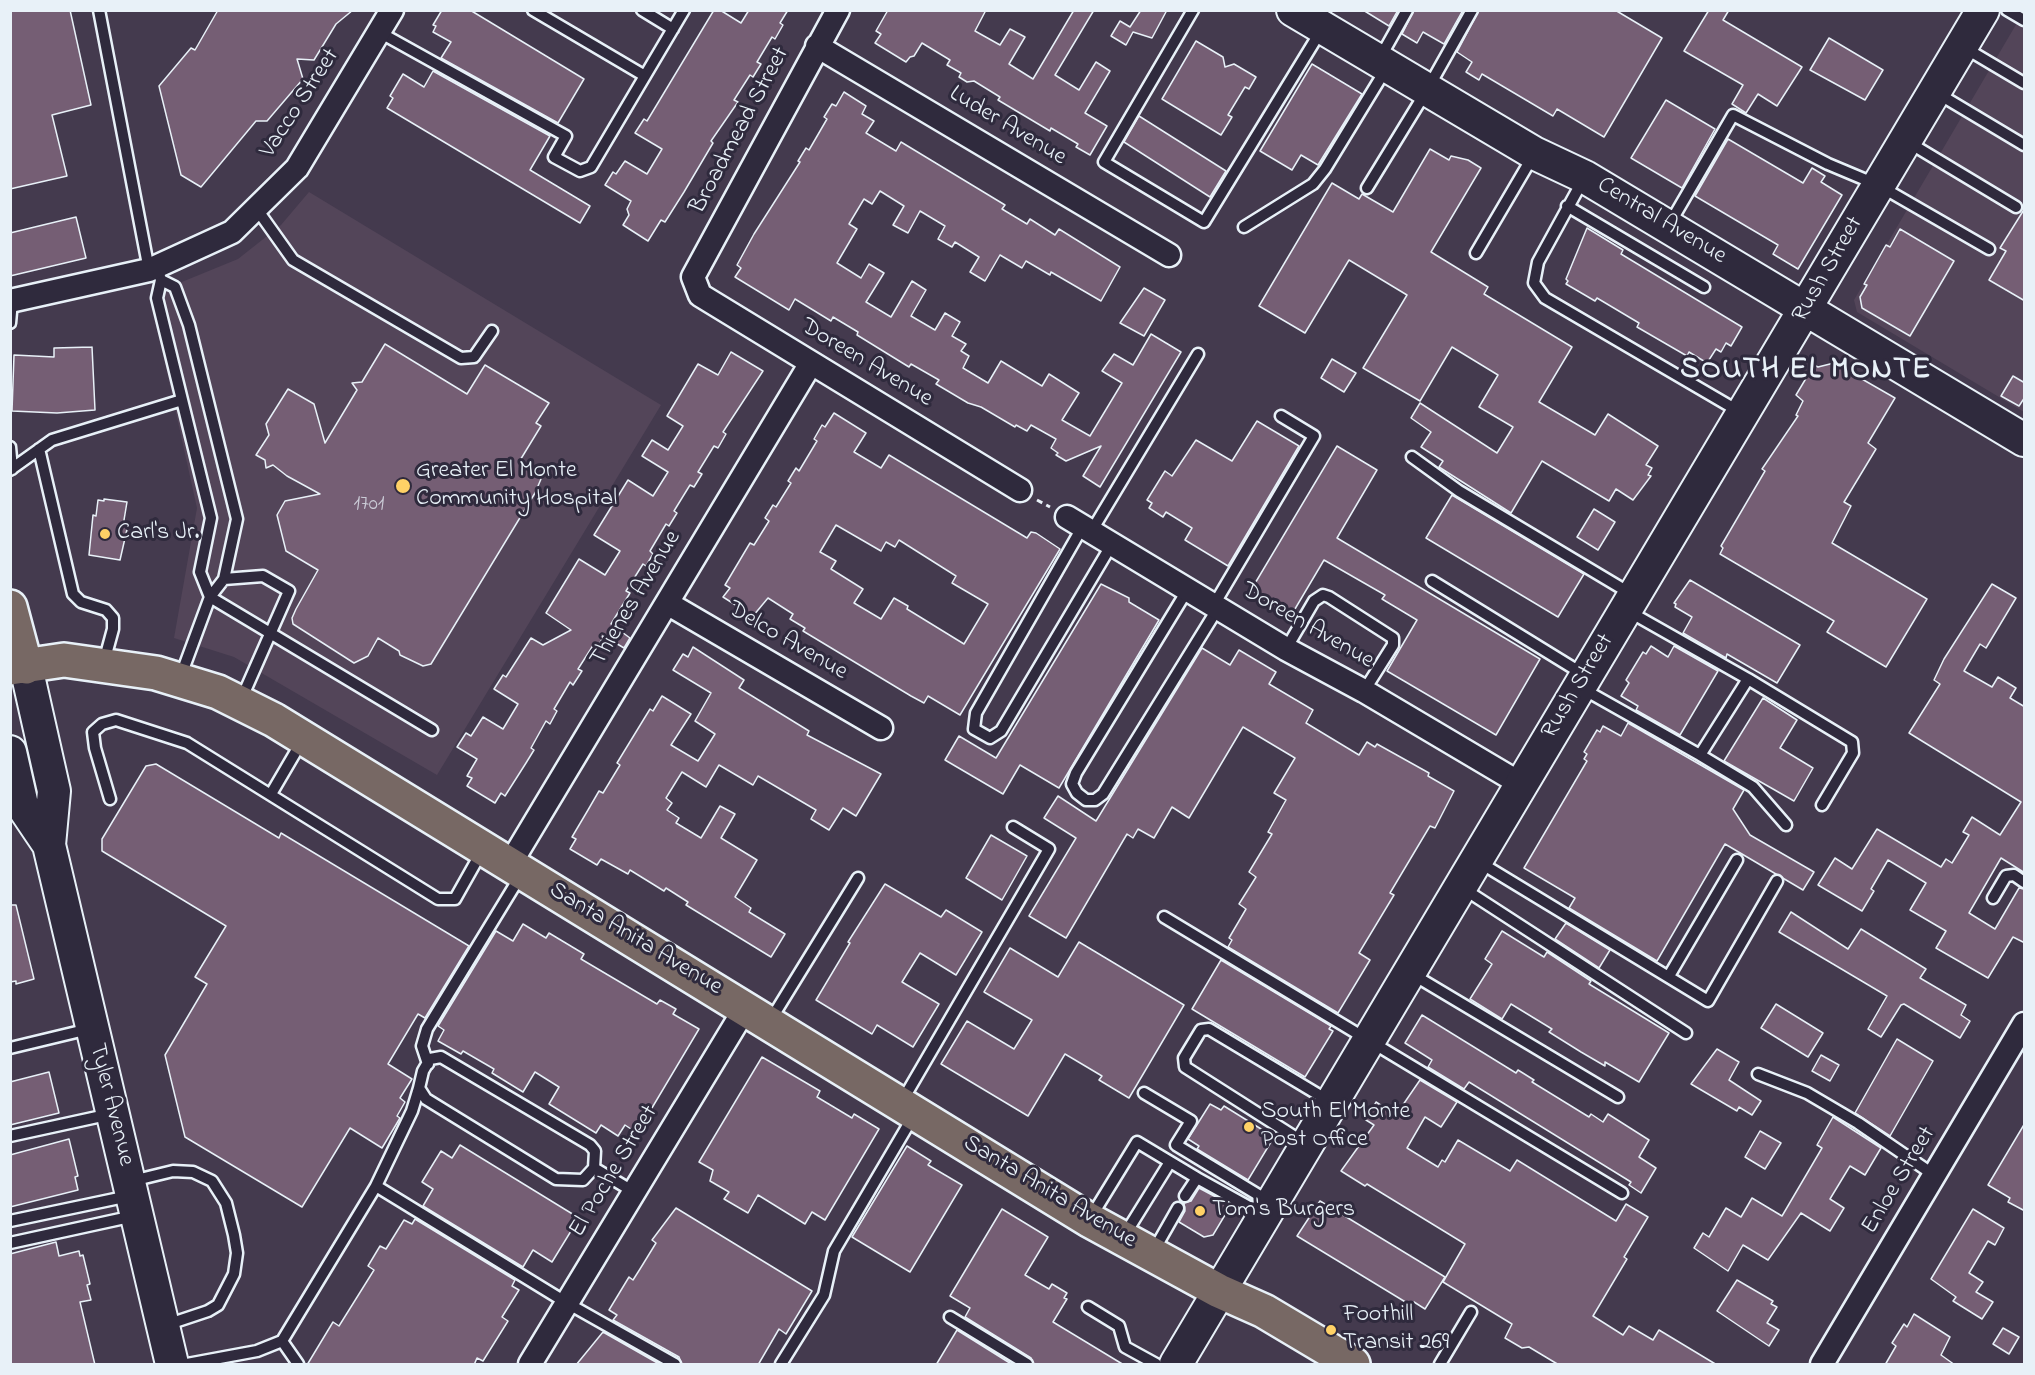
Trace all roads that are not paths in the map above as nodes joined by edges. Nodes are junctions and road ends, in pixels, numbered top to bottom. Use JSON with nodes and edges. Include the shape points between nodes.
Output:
{"nodes":[{"id":1,"x":99,"y":10,"type":"edge"},
{"id":2,"x":392,"y":10,"type":"edge"},
{"id":3,"x":533,"y":10,"type":"edge"},
{"id":4,"x":642,"y":10,"type":"edge"},
{"id":5,"x":684,"y":10,"type":"edge"},
{"id":6,"x":838,"y":10,"type":"edge"},
{"id":7,"x":1193,"y":10,"type":"edge"},
{"id":8,"x":1293,"y":10,"type":"edge"},
{"id":9,"x":1407,"y":10,"type":"edge"},
{"id":10,"x":1472,"y":10,"type":"edge"},
{"id":11,"x":1983,"y":10,"type":"edge"},
{"id":12,"x":2007,"y":10,"type":"edge"},
{"id":13,"x":2025,"y":20,"type":"edge"},
{"id":14,"x":1323,"y":28,"type":"junction"},
{"id":15,"x":673,"y":29,"type":"junction"},
{"id":16,"x":379,"y":32,"type":"junction"},
{"id":17,"x":818,"y":46,"type":"junction"},
{"id":18,"x":1962,"y":46,"type":"junction"},
{"id":19,"x":1383,"y":63,"type":"junction"},
{"id":20,"x":645,"y":76,"type":"junction"},
{"id":21,"x":2025,"y":83,"type":"edge"},
{"id":22,"x":1427,"y":90,"type":"junction"},
{"id":23,"x":1935,"y":91,"type":"junction"},
{"id":24,"x":1905,"y":141,"type":"junction"},
{"id":25,"x":2025,"y":145,"type":"edge"},
{"id":26,"x":1534,"y":153,"type":"junction"},
{"id":27,"x":1585,"y":177,"type":"junction"},
{"id":28,"x":1878,"y":185,"type":"junction"},
{"id":29,"x":1367,"y":188,"type":"dead end"},
{"id":30,"x":1567,"y":206,"type":"junction"},
{"id":31,"x":2016,"y":207,"type":"dead end"},
{"id":32,"x":256,"y":208,"type":"junction"},
{"id":33,"x":1244,"y":226,"type":"dead end"},
{"id":34,"x":1668,"y":226,"type":"junction"},
{"id":35,"x":1989,"y":249,"type":"dead end"},
{"id":36,"x":1476,"y":253,"type":"dead end"},
{"id":37,"x":1169,"y":255,"type":"dead end"},
{"id":38,"x":156,"y":272,"type":"junction"},
{"id":39,"x":693,"y":277,"type":"joint"},
{"id":40,"x":1704,"y":287,"type":"dead end"},
{"id":41,"x":11,"y":308,"type":"edge"},
{"id":42,"x":1807,"y":309,"type":"junction"},
{"id":43,"x":492,"y":331,"type":"dead end"},
{"id":44,"x":1198,"y":354,"type":"dead end"},
{"id":45,"x":811,"y":363,"type":"junction"},
{"id":46,"x":182,"y":400,"type":"junction"},
{"id":47,"x":1744,"y":415,"type":"junction"},
{"id":48,"x":1281,"y":416,"type":"dead end"},
{"id":49,"x":2025,"y":440,"type":"edge"},
{"id":50,"x":10,"y":447,"type":"edge"},
{"id":51,"x":39,"y":449,"type":"junction"},
{"id":52,"x":1412,"y":457,"type":"dead end"},
{"id":53,"x":11,"y":469,"type":"edge"},
{"id":54,"x":1020,"y":490,"type":"road end"},
{"id":55,"x":1080,"y":525,"type":"junction"},
{"id":56,"x":1112,"y":544,"type":"junction"},
{"id":57,"x":224,"y":579,"type":"junction"},
{"id":58,"x":1432,"y":581,"type":"dead end"},
{"id":59,"x":1188,"y":589,"type":"junction"},
{"id":60,"x":210,"y":597,"type":"junction"},
{"id":61,"x":1629,"y":602,"type":"junction"},
{"id":62,"x":666,"y":603,"type":"junction"},
{"id":63,"x":10,"y":607,"type":"edge"},
{"id":64,"x":1218,"y":608,"type":"junction"},
{"id":65,"x":272,"y":636,"type":"junction"},
{"id":66,"x":1286,"y":648,"type":"junction"},
{"id":67,"x":103,"y":665,"type":"junction"},
{"id":68,"x":18,"y":668,"type":"edge"},
{"id":69,"x":180,"y":678,"type":"junction"},
{"id":70,"x":1748,"y":679,"type":"junction"},
{"id":71,"x":1582,"y":681,"type":"junction"},
{"id":72,"x":1364,"y":691,"type":"junction"},
{"id":73,"x":240,"y":702,"type":"junction"},
{"id":74,"x":881,"y":728,"type":"dead end"},
{"id":75,"x":432,"y":730,"type":"dead end"},
{"id":76,"x":304,"y":738,"type":"junction"},
{"id":77,"x":10,"y":752,"type":"edge"},
{"id":78,"x":1700,"y":755,"type":"junction"},
{"id":79,"x":1521,"y":784,"type":"junction"},
{"id":80,"x":271,"y":794,"type":"junction"},
{"id":81,"x":110,"y":799,"type":"dead end"},
{"id":82,"x":1822,"y":806,"type":"dead end"},
{"id":83,"x":1786,"y":825,"type":"dead end"},
{"id":84,"x":1013,"y":827,"type":"dead end"},
{"id":85,"x":49,"y":845,"type":"junction"},
{"id":86,"x":1737,"y":860,"type":"dead end"},
{"id":87,"x":506,"y":861,"type":"junction"},
{"id":88,"x":1477,"y":861,"type":"junction"},
{"id":89,"x":858,"y":878,"type":"dead end"},
{"id":90,"x":1777,"y":881,"type":"dead end"},
{"id":91,"x":2025,"y":882,"type":"edge"},
{"id":92,"x":1461,"y":887,"type":"junction"},
{"id":93,"x":1993,"y":898,"type":"dead end"},
{"id":94,"x":1164,"y":917,"type":"dead end"},
{"id":95,"x":1409,"y":972,"type":"junction"},
{"id":96,"x":1669,"y":976,"type":"junction"},
{"id":97,"x":758,"y":1014,"type":"junction"},
{"id":98,"x":2025,"y":1024,"type":"edge"},
{"id":99,"x":92,"y":1029,"type":"junction"},
{"id":100,"x":1686,"y":1033,"type":"dead end"},
{"id":101,"x":1368,"y":1041,"type":"junction"},
{"id":102,"x":10,"y":1048,"type":"edge"},
{"id":103,"x":428,"y":1064,"type":"junction"},
{"id":104,"x":1758,"y":1074,"type":"dead end"},
{"id":105,"x":419,"y":1088,"type":"junction"},
{"id":106,"x":1144,"y":1094,"type":"dead end"},
{"id":107,"x":1618,"y":1097,"type":"dead end"},
{"id":108,"x":1332,"y":1102,"type":"junction"},
{"id":109,"x":909,"y":1108,"type":"junction"},
{"id":110,"x":112,"y":1113,"type":"junction"},
{"id":111,"x":10,"y":1136,"type":"edge"},
{"id":112,"x":1306,"y":1144,"type":"junction"},
{"id":113,"x":1170,"y":1162,"type":"junction"},
{"id":114,"x":594,"y":1168,"type":"junction"},
{"id":115,"x":1935,"y":1175,"type":"junction"},
{"id":116,"x":1197,"y":1178,"type":"junction"},
{"id":117,"x":376,"y":1186,"type":"junction"},
{"id":118,"x":634,"y":1192,"type":"junction"},
{"id":119,"x":1622,"y":1193,"type":"dead end"},
{"id":120,"x":1185,"y":1196,"type":"dead end"},
{"id":121,"x":133,"y":1197,"type":"junction"},
{"id":122,"x":1178,"y":1208,"type":"dead end"},
{"id":123,"x":1267,"y":1209,"type":"junction"},
{"id":124,"x":1089,"y":1220,"type":"junction"},
{"id":125,"x":10,"y":1221,"type":"edge"},
{"id":126,"x":1122,"y":1239,"type":"junction"},
{"id":127,"x":10,"y":1243,"type":"edge"},
{"id":128,"x":1152,"y":1254,"type":"junction"},
{"id":129,"x":1219,"y":1291,"type":"junction"},
{"id":130,"x":567,"y":1303,"type":"junction"},
{"id":131,"x":1089,"y":1307,"type":"dead end"},
{"id":132,"x":1471,"y":1312,"type":"dead end"},
{"id":133,"x":950,"y":1317,"type":"dead end"},
{"id":134,"x":163,"y":1326,"type":"junction"},
{"id":135,"x":282,"y":1341,"type":"junction"},
{"id":136,"x":530,"y":1364,"type":"edge"},
{"id":137,"x":172,"y":1365,"type":"edge"},
{"id":138,"x":187,"y":1365,"type":"edge"},
{"id":139,"x":297,"y":1365,"type":"edge"},
{"id":140,"x":675,"y":1365,"type":"edge"},
{"id":141,"x":782,"y":1365,"type":"edge"},
{"id":142,"x":1027,"y":1365,"type":"edge"},
{"id":143,"x":1156,"y":1365,"type":"edge"},
{"id":144,"x":1176,"y":1365,"type":"edge"},
{"id":145,"x":1310,"y":1365,"type":"edge"},
{"id":146,"x":1353,"y":1365,"type":"edge"},
{"id":147,"x":1440,"y":1365,"type":"edge"},
{"id":148,"x":1822,"y":1365,"type":"edge"}],
"edges":[{"from":1,"to":38,"type":"lane"},
{"from":2,"to":16,"type":"street","name":"Vacco Street"},
{"from":3,"to":20,"type":"lane"},
{"from":4,"to":15,"type":"lane"},
{"from":5,"to":15,"type":"lane"},
{"from":6,"to":17,"type":"street","name":"Broadmead Street"},
{"from":7,"to":14,"type":"lane","via":[[1104,162],[1204,222]]},
{"from":8,"to":14,"type":"street","name":"Central Avenue"},
{"from":9,"to":19,"type":"lane"},
{"from":10,"to":22,"type":"lane"},
{"from":11,"to":18,"type":"street","name":"Rush Street"},
{"from":12,"to":13,"type":"lane"},
{"from":14,"to":19,"type":"street","name":"Central Avenue"},
{"from":15,"to":20,"type":"lane"},
{"from":16,"to":20,"type":"lane","via":[[566,136],[554,157],[580,171],[591,167]]},
{"from":16,"to":32,"type":"street","name":"Vacco Street","via":[[297,168]]},
{"from":17,"to":37,"type":"street","name":"Luder Avenue"},
{"from":17,"to":39,"type":"street","name":"Broadmead Street"},
{"from":18,"to":21,"type":"lane"},
{"from":18,"to":23,"type":"street","name":"Rush Street"},
{"from":19,"to":22,"type":"street","name":"Central Avenue"},
{"from":19,"to":33,"type":"lane","via":[[1313,184]]},
{"from":22,"to":26,"type":"street","name":"Central Avenue"},
{"from":22,"to":29,"type":"lane"},
{"from":23,"to":24,"type":"street","name":"Rush Street"},
{"from":23,"to":25,"type":"lane"},
{"from":24,"to":28,"type":"street","name":"Rush Street"},
{"from":24,"to":31,"type":"lane"},
{"from":26,"to":27,"type":"street","name":"Central Avenue"},
{"from":26,"to":36,"type":"lane"},
{"from":27,"to":30,"type":"lane"},
{"from":27,"to":34,"type":"street","name":"Central Avenue"},
{"from":28,"to":34,"type":"lane","via":[[1733,115]]},
{"from":28,"to":35,"type":"lane"},
{"from":28,"to":42,"type":"street","name":"Rush Street"},
{"from":30,"to":40,"type":"lane"},
{"from":30,"to":47,"type":"lane","via":[[1538,262],[1534,283],[1545,298]]},
{"from":32,"to":38,"type":"street","name":"Vacco Street","via":[[232,232]]},
{"from":32,"to":43,"type":"lane","via":[[293,260],[461,358],[474,357]]},
{"from":34,"to":42,"type":"street","name":"Central Avenue"},
{"from":38,"to":41,"type":"street","name":"Vacco Street"},
{"from":38,"to":46,"type":"lane","via":[[157,298]]},
{"from":38,"to":57,"type":"lane","via":[[175,287],[189,325],[237,519]]},
{"from":39,"to":45,"type":"street","name":"Doreen Avenue","via":[[700,295]]},
{"from":42,"to":47,"type":"street","name":"Rush Street"},
{"from":42,"to":49,"type":"street","name":"Central Avenue"},
{"from":44,"to":55,"type":"lane"},
{"from":45,"to":54,"type":"street","name":"Doreen Avenue"},
{"from":45,"to":62,"type":"street","name":"Thienes Avenue"},
{"from":46,"to":51,"type":"lane","via":[[52,440]]},
{"from":46,"to":60,"type":"lane","via":[[211,518],[200,572]]},
{"from":47,"to":61,"type":"street","name":"Rush Street"},
{"from":48,"to":64,"type":"lane","via":[[1314,436],[1218,598]]},
{"from":50,"to":53,"type":"lane"},
{"from":51,"to":53,"type":"lane"},
{"from":51,"to":67,"type":"lane","via":[[73,594],[81,602],[106,610],[113,618]]},
{"from":52,"to":61,"type":"lane"},
{"from":55,"to":56,"type":"street","name":"Doreen Avenue"},
{"from":55,"to":56,"type":"lane","via":[[976,713],[974,729],[990,738],[1001,731]]},
{"from":56,"to":59,"type":"street","name":"Doreen Avenue"},
{"from":57,"to":60,"type":"lane"},
{"from":57,"to":65,"type":"lane","via":[[263,576],[289,591]]},
{"from":58,"to":71,"type":"lane"},
{"from":59,"to":64,"type":"street","name":"Doreen Avenue"},
{"from":59,"to":64,"type":"lane","via":[[1076,773],[1072,784],[1086,800],[1103,794]]},
{"from":60,"to":65,"type":"lane"},
{"from":60,"to":69,"type":"lane"},
{"from":61,"to":70,"type":"lane"},
{"from":61,"to":71,"type":"street","name":"Rush Street"},
{"from":62,"to":74,"type":"street","name":"Delco Avenue"},
{"from":62,"to":87,"type":"street","name":"Thienes Avenue"},
{"from":63,"to":68,"type":"main road"},
{"from":64,"to":66,"type":"street","name":"Doreen Avenue"},
{"from":65,"to":73,"type":"lane"},
{"from":65,"to":75,"type":"lane"},
{"from":66,"to":72,"type":"street","name":"Doreen Avenue"},
{"from":66,"to":72,"type":"lane","via":[[1314,601],[1329,597],[1393,638],[1393,645]]},
{"from":67,"to":68,"type":"main road","name":"Santa Anita Avenue","via":[[54,660]]},
{"from":67,"to":69,"type":"main road","name":"Santa Anita Avenue"},
{"from":68,"to":85,"type":"street","name":"Tyler Avenue","via":[[54,790]]},
{"from":69,"to":73,"type":"main road","name":"Santa Anita Avenue"},
{"from":70,"to":78,"type":"lane"},
{"from":70,"to":82,"type":"lane","via":[[1852,742],[1853,753]]},
{"from":71,"to":78,"type":"lane"},
{"from":71,"to":79,"type":"street","name":"Rush Street"},
{"from":72,"to":79,"type":"street","name":"Doreen Avenue"},
{"from":73,"to":76,"type":"main road","name":"Santa Anita Avenue"},
{"from":76,"to":80,"type":"lane"},
{"from":76,"to":87,"type":"main road","name":"Santa Anita Avenue"},
{"from":77,"to":85,"type":"street","name":"Tyler Avenue","via":[[22,805]]},
{"from":78,"to":83,"type":"lane","via":[[1753,787]]},
{"from":79,"to":88,"type":"street","name":"Rush Street"},
{"from":80,"to":81,"type":"lane","via":[[187,743],[116,720],[93,732]]},
{"from":80,"to":87,"type":"lane","via":[[438,900],[455,899]]},
{"from":84,"to":109,"type":"lane","via":[[1049,849]]},
{"from":85,"to":99,"type":"street","name":"Tyler Avenue"},
{"from":86,"to":96,"type":"lane"},
{"from":87,"to":97,"type":"main road","name":"Santa Anita Avenue"},
{"from":87,"to":103,"type":"lane","via":[[427,1029],[422,1046]]},
{"from":88,"to":92,"type":"street","name":"Rush Street"},
{"from":88,"to":96,"type":"lane"},
{"from":89,"to":97,"type":"lane"},
{"from":90,"to":96,"type":"lane","via":[[1708,1001]]},
{"from":91,"to":93,"type":"lane","via":[[2014,875],[2006,876]]},
{"from":92,"to":95,"type":"street","name":"Rush Street"},
{"from":92,"to":100,"type":"lane"},
{"from":94,"to":101,"type":"lane"},
{"from":95,"to":101,"type":"street","name":"Rush Street"},
{"from":95,"to":107,"type":"lane"},
{"from":97,"to":109,"type":"main road","name":"Santa Anita Avenue"},
{"from":97,"to":118,"type":"street","name":"El Poche Street"},
{"from":98,"to":115,"type":"street","name":"Enloe Street"},
{"from":99,"to":102,"type":"lane"},
{"from":99,"to":110,"type":"street","name":"Tyler Avenue"},
{"from":101,"to":108,"type":"street","name":"Rush Street"},
{"from":101,"to":119,"type":"lane"},
{"from":103,"to":105,"type":"lane"},
{"from":103,"to":114,"type":"lane","via":[[430,1059],[441,1057],[590,1145],[595,1151]]},
{"from":104,"to":115,"type":"lane","via":[[1807,1093]]},
{"from":105,"to":114,"type":"lane","via":[[426,1099],[556,1179],[583,1180]]},
{"from":105,"to":117,"type":"lane"},
{"from":106,"to":123,"type":"lane","via":[[1191,1121],[1176,1145]]},
{"from":108,"to":112,"type":"street","name":"Rush Street"},
{"from":108,"to":112,"type":"lane","via":[[1209,1029],[1201,1030],[1184,1058],[1185,1067]]},
{"from":109,"to":124,"type":"main road","name":"Santa Anita Avenue"},
{"from":109,"to":141,"type":"lane","via":[[834,1251],[824,1296]]},
{"from":110,"to":111,"type":"lane"},
{"from":110,"to":121,"type":"street","name":"Tyler Avenue"},
{"from":112,"to":123,"type":"street","name":"Rush Street"},
{"from":113,"to":116,"type":"lane"},
{"from":113,"to":124,"type":"lane","via":[[1137,1142]]},
{"from":113,"to":126,"type":"lane"},
{"from":114,"to":118,"type":"lane"},
{"from":115,"to":148,"type":"street","name":"Enloe Street"},
{"from":116,"to":120,"type":"lane"},
{"from":116,"to":123,"type":"lane"},
{"from":117,"to":130,"type":"lane"},
{"from":117,"to":135,"type":"lane"},
{"from":118,"to":130,"type":"street","name":"El Poche Street"},
{"from":121,"to":125,"type":"lane"},
{"from":121,"to":127,"type":"lane"},
{"from":121,"to":134,"type":"street","name":"Tyler Avenue"},
{"from":121,"to":134,"type":"lane","via":[[173,1171],[193,1172],[212,1181],[226,1203],[234,1235],[234,1274],[218,1305]]},
{"from":122,"to":128,"type":"lane"},
{"from":123,"to":129,"type":"street","name":"Rush Street"},
{"from":124,"to":126,"type":"main road","name":"Santa Anita Avenue"},
{"from":126,"to":128,"type":"main road","name":"Santa Anita Avenue"},
{"from":128,"to":129,"type":"main road","name":"Santa Anita Avenue"},
{"from":129,"to":144,"type":"street","name":"Rush Street"},
{"from":129,"to":145,"type":"main road","name":"Santa Anita Avenue","via":[[1248,1325]]},
{"from":129,"to":146,"type":"main road","name":"Santa Anita Avenue","via":[[1264,1311]]},
{"from":130,"to":136,"type":"street","name":"El Poche Street"},
{"from":130,"to":140,"type":"lane"},
{"from":131,"to":143,"type":"lane","via":[[1119,1326],[1125,1347]]},
{"from":132,"to":147,"type":"lane"},
{"from":133,"to":142,"type":"lane"},
{"from":134,"to":137,"type":"street","name":"Tyler Avenue"},
{"from":135,"to":138,"type":"lane","via":[[257,1351]]},
{"from":135,"to":139,"type":"lane"}]}
